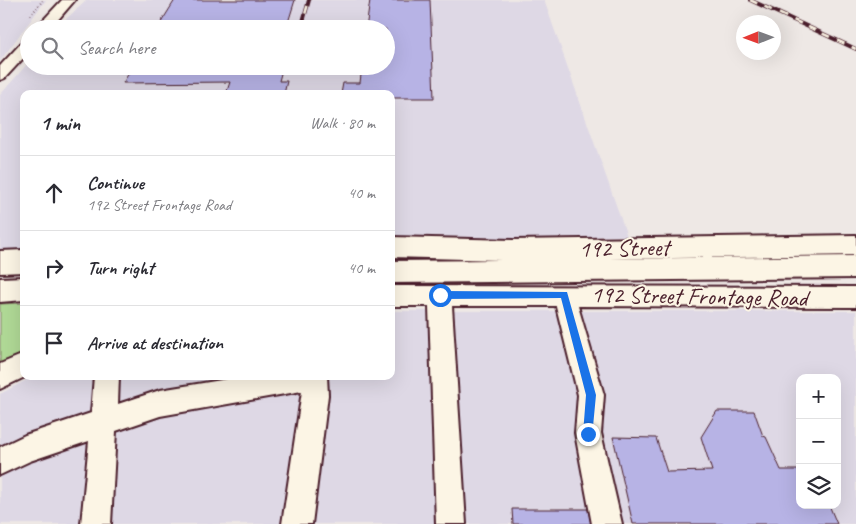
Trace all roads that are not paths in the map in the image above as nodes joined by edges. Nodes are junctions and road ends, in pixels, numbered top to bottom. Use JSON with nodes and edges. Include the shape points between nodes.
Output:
{"nodes":[{"id":1,"x":68,"y":1,"type":"edge"},
{"id":2,"x":50,"y":20,"type":"edge"},
{"id":3,"x":20,"y":52,"type":"edge"},
{"id":4,"x":2,"y":70,"type":"edge"},
{"id":5,"x":856,"y":245,"type":"edge"},
{"id":6,"x":395,"y":248,"type":"edge"},
{"id":7,"x":653,"y":258,"type":"junction"},
{"id":8,"x":20,"y":261,"type":"edge"},
{"id":9,"x":0,"y":262,"type":"edge"},
{"id":10,"x":856,"y":267,"type":"edge"},
{"id":11,"x":395,"y":272,"type":"edge"},
{"id":12,"x":20,"y":288,"type":"edge"},
{"id":13,"x":0,"y":290,"type":"edge"},
{"id":14,"x":440,"y":295,"type":"junction"},
{"id":15,"x":564,"y":295,"type":"junction"},
{"id":16,"x":395,"y":296,"type":"edge"},
{"id":17,"x":856,"y":297,"type":"edge"},
{"id":18,"x":20,"y":367,"type":"edge"},
{"id":19,"x":0,"y":377,"type":"edge"},
{"id":20,"x":107,"y":380,"type":"edge"},
{"id":21,"x":291,"y":380,"type":"edge"},
{"id":22,"x":314,"y":380,"type":"edge"},
{"id":23,"x":104,"y":422,"type":"junction"},
{"id":24,"x":0,"y":461,"type":"edge"},
{"id":25,"x":96,"y":524,"type":"edge"},
{"id":26,"x":286,"y":524,"type":"edge"},
{"id":27,"x":297,"y":524,"type":"edge"},
{"id":28,"x":451,"y":524,"type":"edge"},
{"id":29,"x":607,"y":524,"type":"edge"}],
"edges":[{"from":1,"to":2,"type":"street"},
{"from":3,"to":4,"type":"street"},
{"from":5,"to":7,"type":"main road","name":"192 Street"},
{"from":6,"to":7,"type":"main road","name":"192 Street","via":[[513,250]]},
{"from":7,"to":10,"type":"main road","name":"192 Street"},
{"from":7,"to":11,"type":"main road","name":"192 Street"},
{"from":8,"to":9,"type":"main road"},
{"from":12,"to":13,"type":"main road"},
{"from":14,"to":15,"type":"street","name":"192 Street Frontage Road"},
{"from":14,"to":16,"type":"street","name":"192 Street Frontage Road"},
{"from":14,"to":28,"type":"street"},
{"from":15,"to":17,"type":"street","name":"192 Street Frontage Road"},
{"from":15,"to":29,"type":"street","via":[[591,395],[588,434]]},
{"from":18,"to":19,"type":"street"},
{"from":20,"to":23,"type":"street"},
{"from":21,"to":23,"type":"street","via":[[160,403]]},
{"from":22,"to":27,"type":"street"},
{"from":23,"to":24,"type":"street"},
{"from":23,"to":25,"type":"street"},
{"from":26,"to":27,"type":"street"}]}
